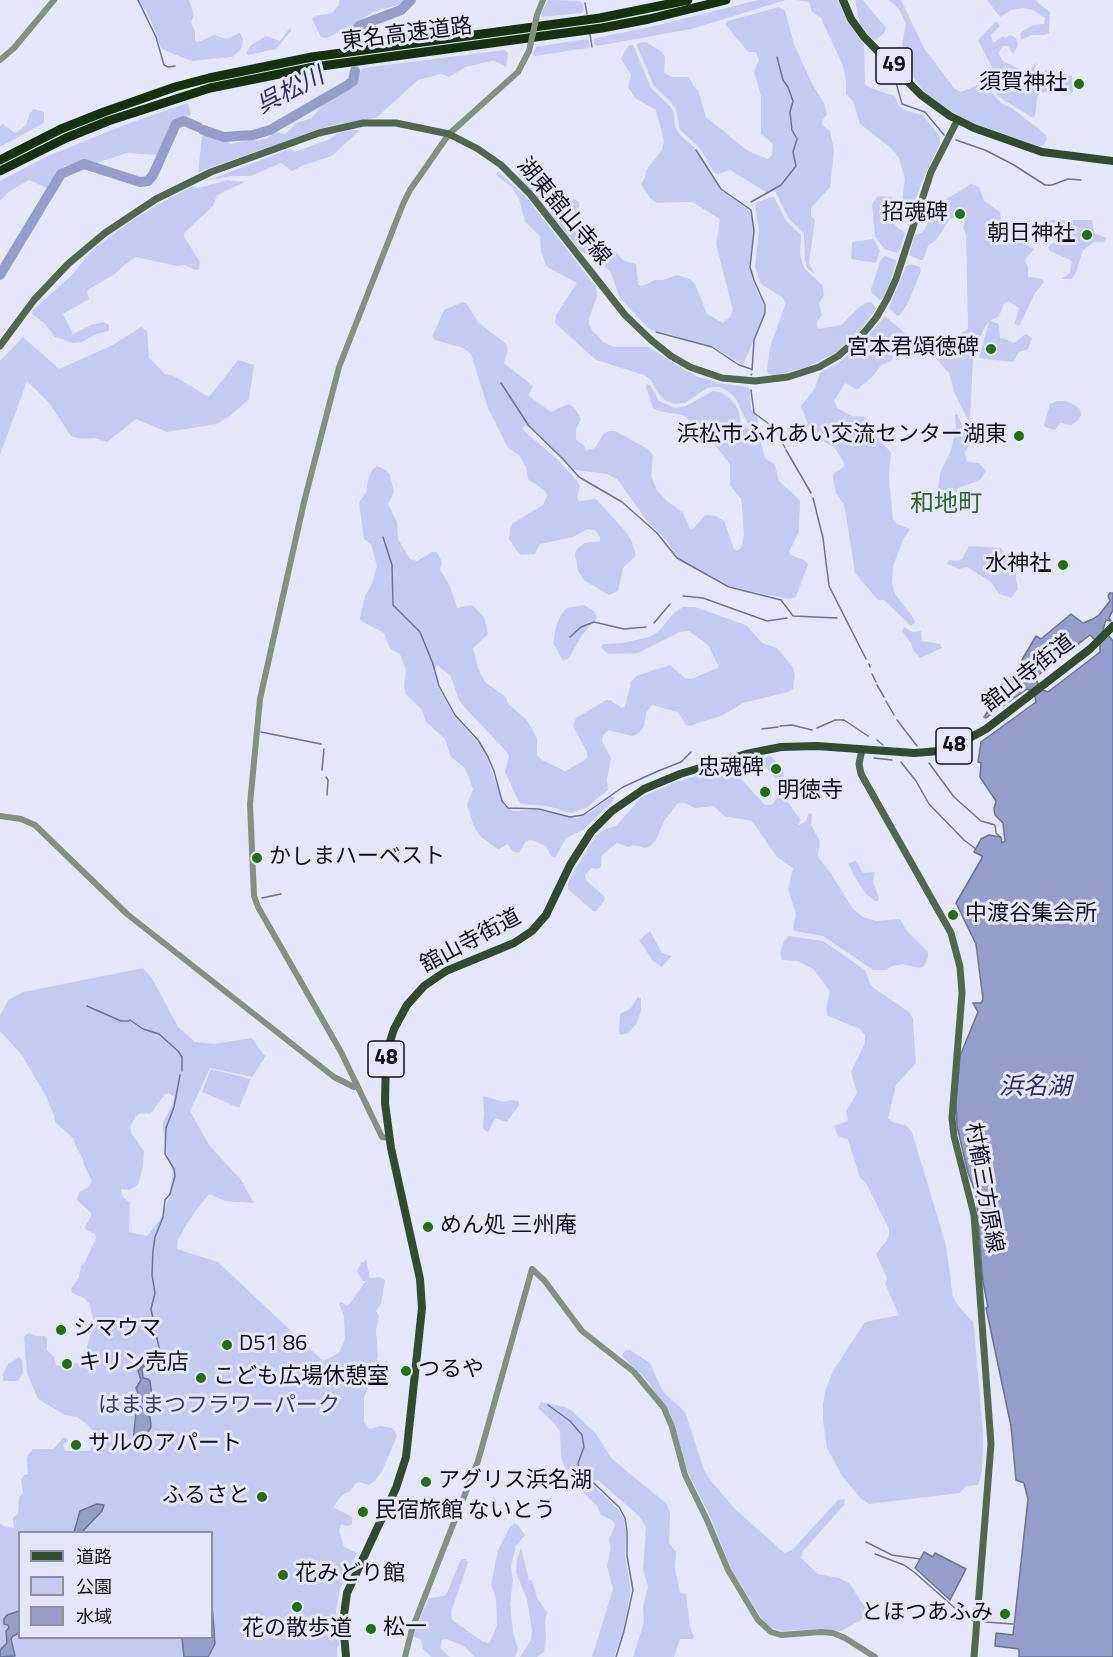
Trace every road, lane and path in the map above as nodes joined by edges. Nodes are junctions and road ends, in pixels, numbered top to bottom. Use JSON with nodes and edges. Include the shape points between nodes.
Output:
{"nodes":[{"id":1,"x":54,"y":0,"type":"edge"},
{"id":2,"x":543,"y":0,"type":"edge"},
{"id":3,"x":688,"y":0,"type":"edge"},
{"id":4,"x":726,"y":0,"type":"edge"},
{"id":5,"x":843,"y":0,"type":"edge"},
{"id":6,"x":0,"y":60,"type":"edge"},
{"id":7,"x":957,"y":120,"type":"junction"},
{"id":8,"x":449,"y":134,"type":"junction"},
{"id":9,"x":0,"y":160,"type":"edge"},
{"id":10,"x":1113,"y":160,"type":"edge"},
{"id":11,"x":0,"y":171,"type":"edge"},
{"id":12,"x":0,"y":346,"type":"edge"},
{"id":13,"x":1110,"y":629,"type":"edge"},
{"id":14,"x":862,"y":749,"type":"junction"},
{"id":15,"x":0,"y":816,"type":"edge"},
{"id":16,"x":357,"y":1086,"type":"junction"},
{"id":17,"x":389,"y":1138,"type":"junction"},
{"id":18,"x":346,"y":1657,"type":"edge"},
{"id":19,"x":405,"y":1657,"type":"edge"},
{"id":20,"x":875,"y":1657,"type":"edge"},
{"id":21,"x":974,"y":1657,"type":"edge"}],
"edges":[{"from":1,"to":6,"type":"street"},
{"from":2,"to":8,"type":"street","bridge":true,"via":[[529,51],[518,72]]},
{"from":3,"to":9,"type":"highway","name":"東名高速道路","via":[[600,18],[312,57],[209,78],[104,112]]},
{"from":4,"to":11,"type":"highway","name":"東名高速道路","via":[[602,28],[369,58],[221,85],[108,121]]},
{"from":5,"to":7,"type":"main road","number":"49","via":[[864,37],[921,95]]},
{"from":7,"to":8,"type":"main road","name":"湖東舘山寺線","via":[[925,186],[892,289],[870,327],[846,350],[819,367],[788,377],[755,381],[700,371],[651,340],[617,306],[521,183],[490,157]]},
{"from":7,"to":10,"type":"main road","number":"49","via":[[1047,153]]},
{"from":8,"to":12,"type":"main road","name":"湖東舘山寺線","via":[[396,123],[352,125],[188,182],[130,215],[81,252],[34,300]]},
{"from":8,"to":16,"type":"street","via":[[405,200],[339,367],[264,677],[251,793],[255,900]]},
{"from":13,"to":14,"type":"main road","name":"舘山寺街道","number":"48","via":[[1032,694],[979,734],[955,746],[914,753]]},
{"from":14,"to":17,"type":"main road","name":"舘山寺街道","number":"48","via":[[799,746],[755,752],[662,781],[619,805],[585,840],[546,915],[532,931],[514,943],[446,971],[424,986],[407,1006],[391,1037],[385,1064]]},
{"from":14,"to":21,"type":"main road","name":"村櫛三方原線","via":[[861,774],[951,933],[960,967],[962,993],[952,1118],[974,1215],[991,1444]]},
{"from":15,"to":16,"type":"street","via":[[35,825],[127,914],[334,1077]]},
{"from":16,"to":17,"type":"street","via":[[382,1137]]},
{"from":17,"to":18,"type":"main road","name":"舘山寺街道","number":"48","via":[[420,1279],[422,1308],[406,1456],[396,1488],[347,1593],[343,1618]]},
{"from":19,"to":20,"type":"street","via":[[412,1629],[478,1461],[532,1269],[582,1331],[634,1372],[664,1408],[682,1468],[725,1563],[762,1624],[782,1635],[833,1633]]}]}
